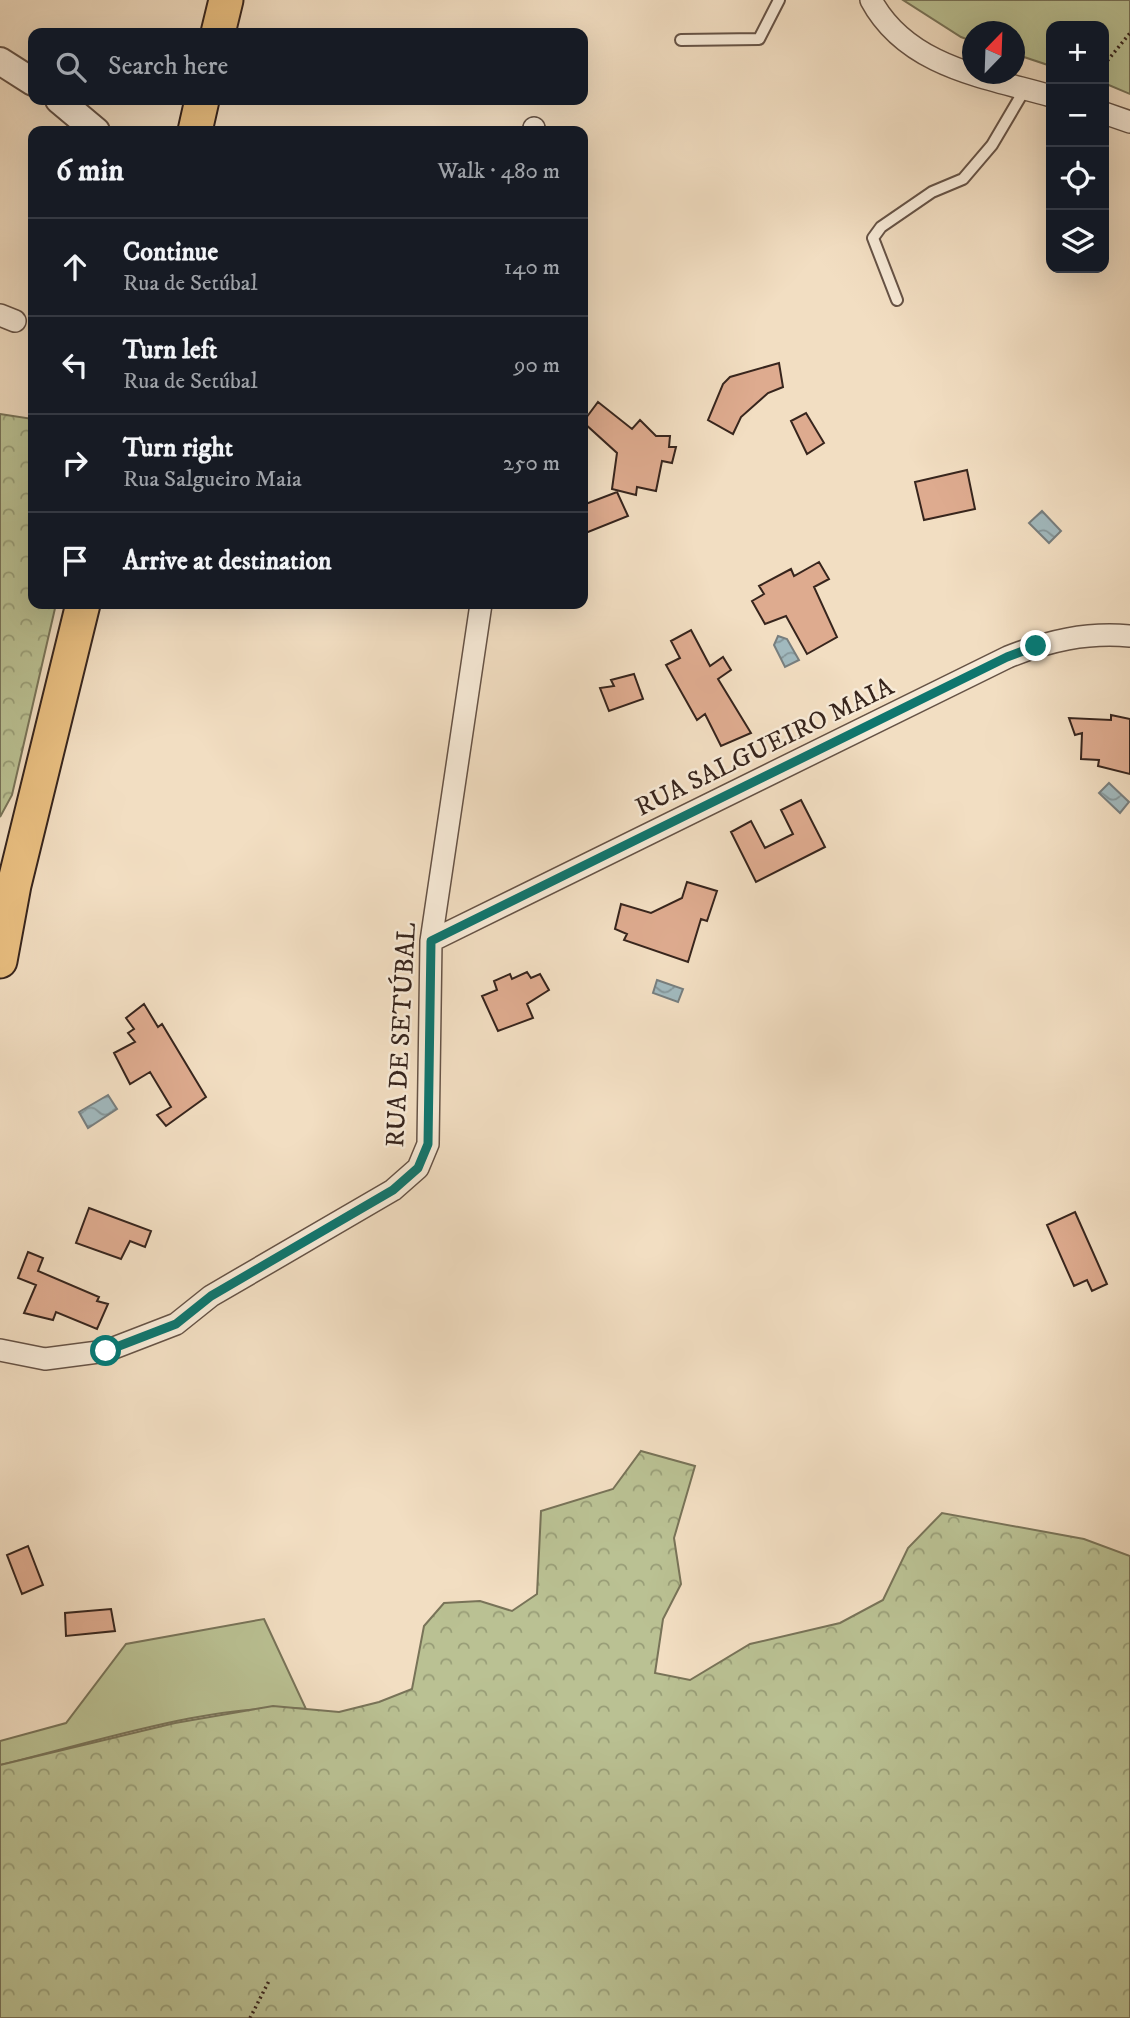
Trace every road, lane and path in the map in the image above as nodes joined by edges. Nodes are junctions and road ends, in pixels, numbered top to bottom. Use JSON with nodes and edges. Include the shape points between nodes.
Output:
{"nodes":[{"id":1,"x":226,"y":0,"type":"edge"},
{"id":2,"x":779,"y":0,"type":"edge"},
{"id":3,"x":871,"y":0,"type":"edge"},
{"id":4,"x":219,"y":28,"type":"edge"},
{"id":5,"x":1130,"y":33,"type":"edge"},
{"id":6,"x":681,"y":40,"type":"dead end"},
{"id":7,"x":1109,"y":59,"type":"edge"},
{"id":8,"x":0,"y":61,"type":"edge"},
{"id":9,"x":28,"y":79,"type":"edge"},
{"id":10,"x":1025,"y":89,"type":"junction"},
{"id":11,"x":1046,"y":95,"type":"edge"},
{"id":12,"x":65,"y":105,"type":"edge"},
{"id":13,"x":201,"y":105,"type":"edge"},
{"id":14,"x":1109,"y":115,"type":"edge"},
{"id":15,"x":1130,"y":122,"type":"edge"},
{"id":16,"x":90,"y":126,"type":"edge"},
{"id":17,"x":196,"y":126,"type":"edge"},
{"id":18,"x":897,"y":300,"type":"dead end"},
{"id":19,"x":82,"y":609,"type":"edge"},
{"id":20,"x":480,"y":609,"type":"edge"},
{"id":21,"x":1130,"y":636,"type":"edge"},
{"id":22,"x":431,"y":941,"type":"junction"},
{"id":23,"x":0,"y":961,"type":"edge"},
{"id":24,"x":0,"y":1350,"type":"edge"},
{"id":25,"x":270,"y":1979,"type":"dead end"},
{"id":26,"x":250,"y":2018,"type":"edge"}],
"edges":[{"from":1,"to":4,"type":"main road"},
{"from":2,"to":6,"type":"lane","via":[[759,39]]},
{"from":3,"to":10,"type":"street","via":[[898,35],[926,56]]},
{"from":5,"to":7,"type":"path"},
{"from":8,"to":9,"type":"street"},
{"from":10,"to":11,"type":"street"},
{"from":10,"to":18,"type":"lane","via":[[992,145],[963,179],[932,192],[873,238]]},
{"from":12,"to":16,"type":"street"},
{"from":13,"to":17,"type":"main road"},
{"from":14,"to":15,"type":"street"},
{"from":19,"to":23,"type":"main road"},
{"from":20,"to":22,"type":"street","name":"RUA DE SETÚBAL"},
{"from":21,"to":22,"type":"street","name":"RUA SALGUEIRO MAIA","via":[[1060,639],[1007,657]]},
{"from":22,"to":24,"type":"street","name":"RUA DE SETÚBAL","via":[[428,1144],[408,1179],[211,1296],[176,1324],[106,1351],[45,1359]]},
{"from":25,"to":26,"type":"path"}]}
